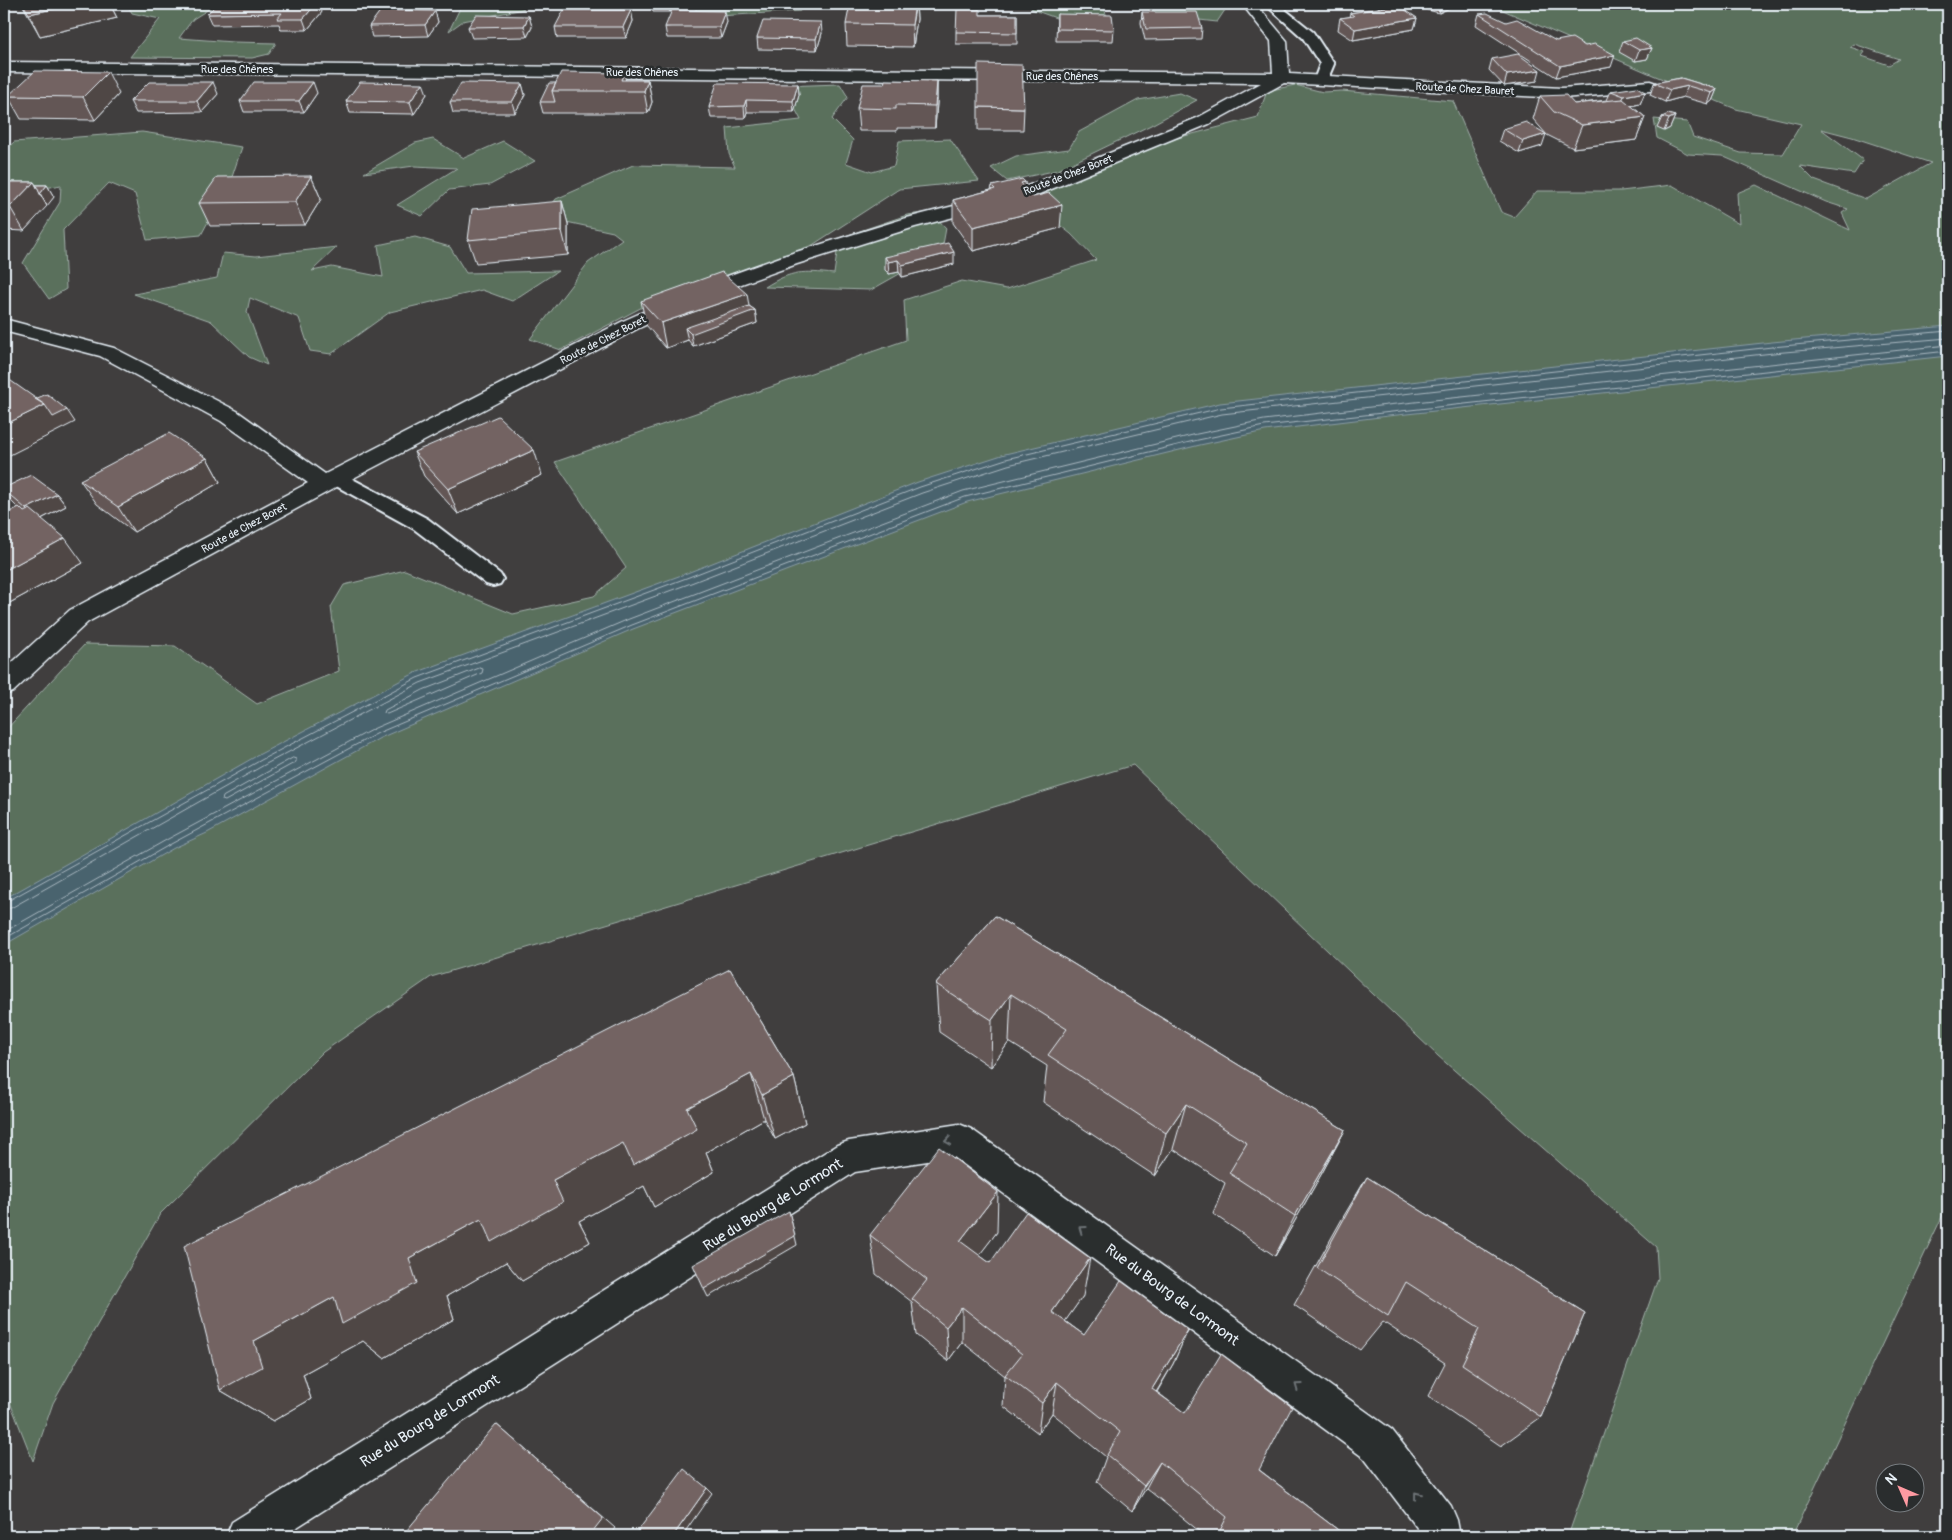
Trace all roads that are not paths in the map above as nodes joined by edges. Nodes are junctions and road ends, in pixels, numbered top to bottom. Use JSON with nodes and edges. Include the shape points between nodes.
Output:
{"nodes":[{"id":1,"x":1249,"y":4,"type":"edge"},
{"id":2,"x":1271,"y":4,"type":"edge"},
{"id":3,"x":4,"y":67,"type":"edge"},
{"id":4,"x":1281,"y":78,"type":"junction"},
{"id":5,"x":1321,"y":80,"type":"junction"},
{"id":6,"x":1650,"y":86,"type":"dead end"},
{"id":7,"x":4,"y":325,"type":"edge"},
{"id":8,"x":330,"y":481,"type":"junction"},
{"id":9,"x":492,"y":579,"type":"dead end"},
{"id":10,"x":4,"y":685,"type":"edge"},
{"id":11,"x":246,"y":1536,"type":"edge"},
{"id":12,"x":1440,"y":1536,"type":"edge"}],
"edges":[{"from":1,"to":4,"type":"street","via":[[1278,41]]},
{"from":2,"to":5,"type":"lane","via":[[1313,42],[1327,64]]},
{"from":3,"to":4,"type":"street","name":"Rue des Chênes"},
{"from":4,"to":5,"type":"street","name":"Route de Chez Bauret"},
{"from":4,"to":8,"type":"street","name":"Route de Chez Boret","via":[[1203,121],[1026,193],[900,226],[715,287],[632,324]]},
{"from":5,"to":6,"type":"street","name":"Route de Chez Bauret","via":[[1562,94]]},
{"from":7,"to":8,"type":"street","via":[[107,352],[229,416]]},
{"from":8,"to":9,"type":"lane","via":[[421,524]]},
{"from":8,"to":10,"type":"street","name":"Route de Chez Boret","via":[[79,616]]},
{"from":12,"to":11,"type":"street","name":"Rue du Bourg de Lormont","one_way":true,"via":[[1437,1520],[1378,1444],[959,1140],[849,1157]]}]}
